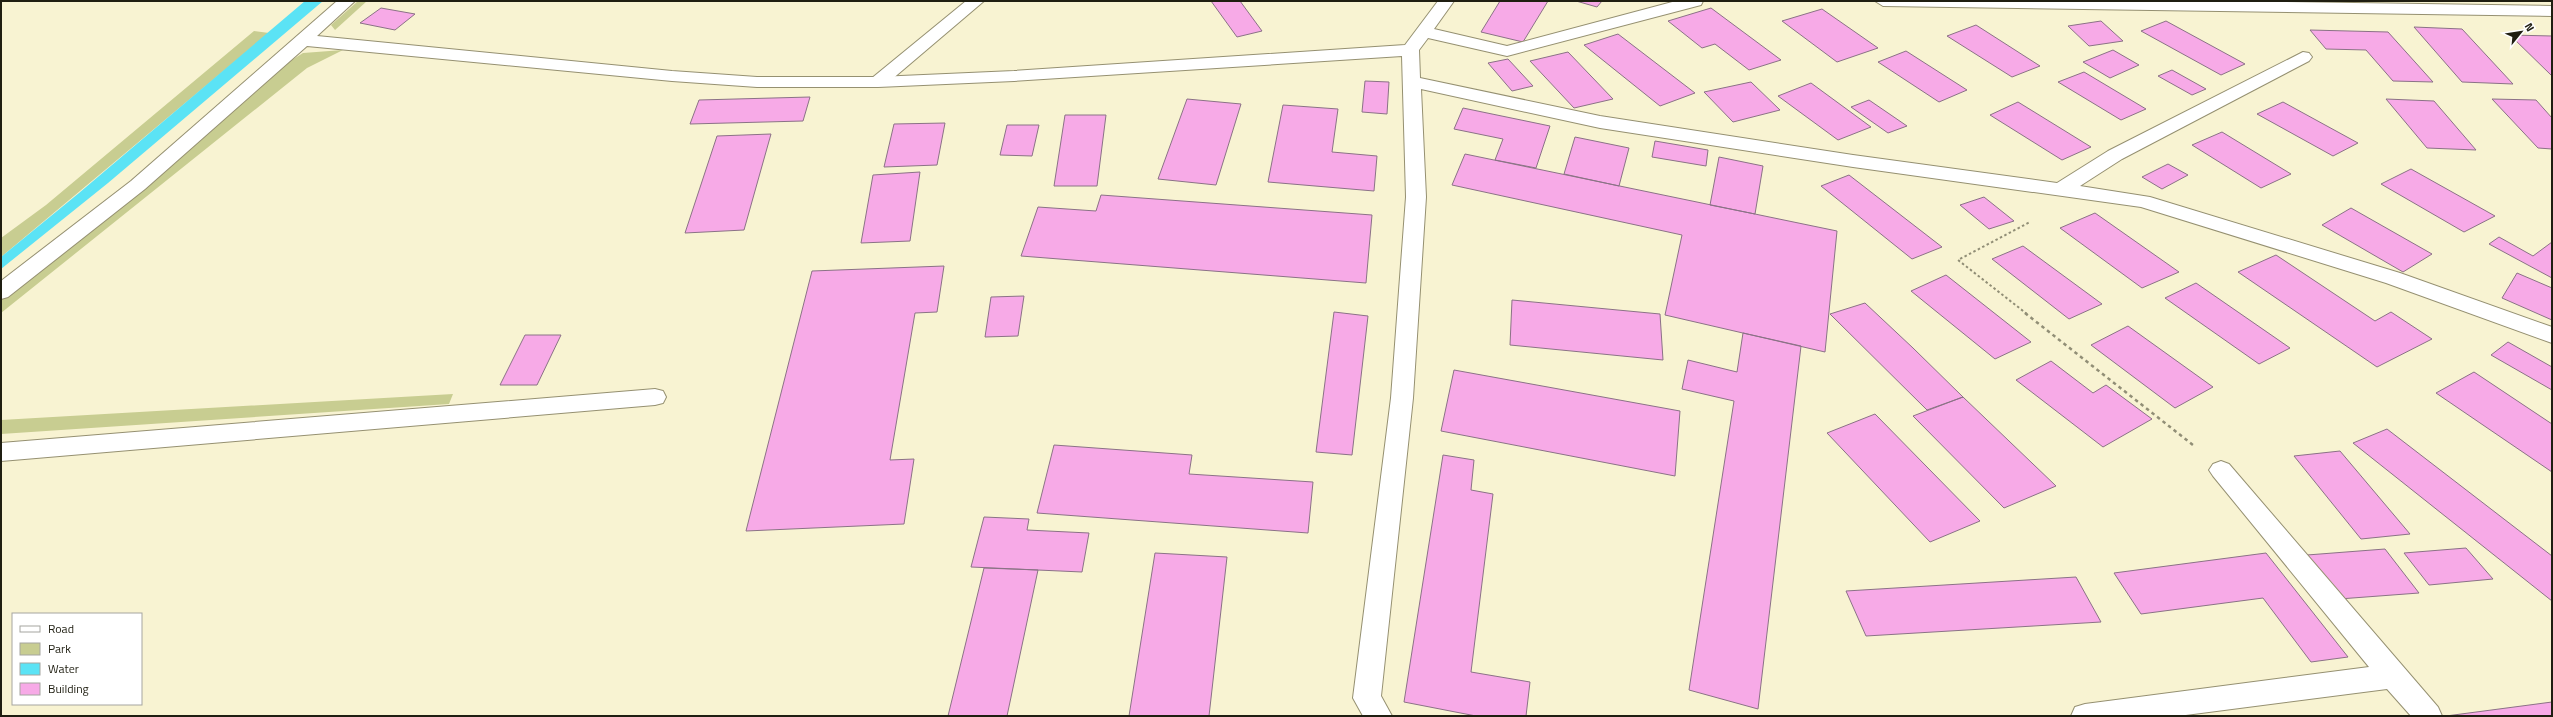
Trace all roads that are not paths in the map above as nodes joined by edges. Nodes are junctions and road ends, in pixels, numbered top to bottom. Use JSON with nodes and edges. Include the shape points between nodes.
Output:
{"nodes":[{"id":1,"x":347,"y":1,"type":"edge"},
{"id":2,"x":976,"y":1,"type":"edge"},
{"id":3,"x":1446,"y":1,"type":"edge"},
{"id":4,"x":1695,"y":1,"type":"edge"},
{"id":5,"x":1883,"y":1,"type":"edge"},
{"id":6,"x":2552,"y":11,"type":"edge"},
{"id":7,"x":1424,"y":32,"type":"junction"},
{"id":8,"x":303,"y":40,"type":"junction"},
{"id":9,"x":1410,"y":50,"type":"junction"},
{"id":10,"x":2303,"y":57,"type":"dead end"},
{"id":11,"x":878,"y":82,"type":"junction"},
{"id":12,"x":1412,"y":82,"type":"junction"},
{"id":13,"x":2060,"y":190,"type":"junction"},
{"id":14,"x":1,"y":292,"type":"edge"},
{"id":15,"x":2552,"y":335,"type":"edge"},
{"id":16,"x":655,"y":397,"type":"dead end"},
{"id":17,"x":1,"y":452,"type":"edge"},
{"id":18,"x":2221,"y":470,"type":"road end"},
{"id":19,"x":2392,"y":676,"type":"junction"},
{"id":20,"x":1378,"y":716,"type":"edge"},
{"id":21,"x":2085,"y":716,"type":"edge"},
{"id":22,"x":2428,"y":716,"type":"edge"}],
"edges":[{"from":1,"to":8,"type":"street"},
{"from":2,"to":11,"type":"street"},
{"from":3,"to":7,"type":"street"},
{"from":4,"to":7,"type":"street","via":[[1507,51]]},
{"from":5,"to":6,"type":"street"},
{"from":7,"to":9,"type":"street"},
{"from":8,"to":11,"type":"street","via":[[680,77],[757,82]]},
{"from":8,"to":14,"type":"street","via":[[138,185]]},
{"from":9,"to":11,"type":"street","via":[[1014,76]]},
{"from":9,"to":12,"type":"street"},
{"from":10,"to":13,"type":"street","via":[[2116,154]]},
{"from":12,"to":13,"type":"street","via":[[1600,122]]},
{"from":12,"to":20,"type":"street","via":[[1416,197],[1402,398],[1367,698]]},
{"from":13,"to":15,"type":"street","via":[[2143,201],[2393,278]]},
{"from":16,"to":17,"type":"street"},
{"from":18,"to":19,"type":"street"},
{"from":19,"to":21,"type":"street"},
{"from":19,"to":22,"type":"street"}]}
